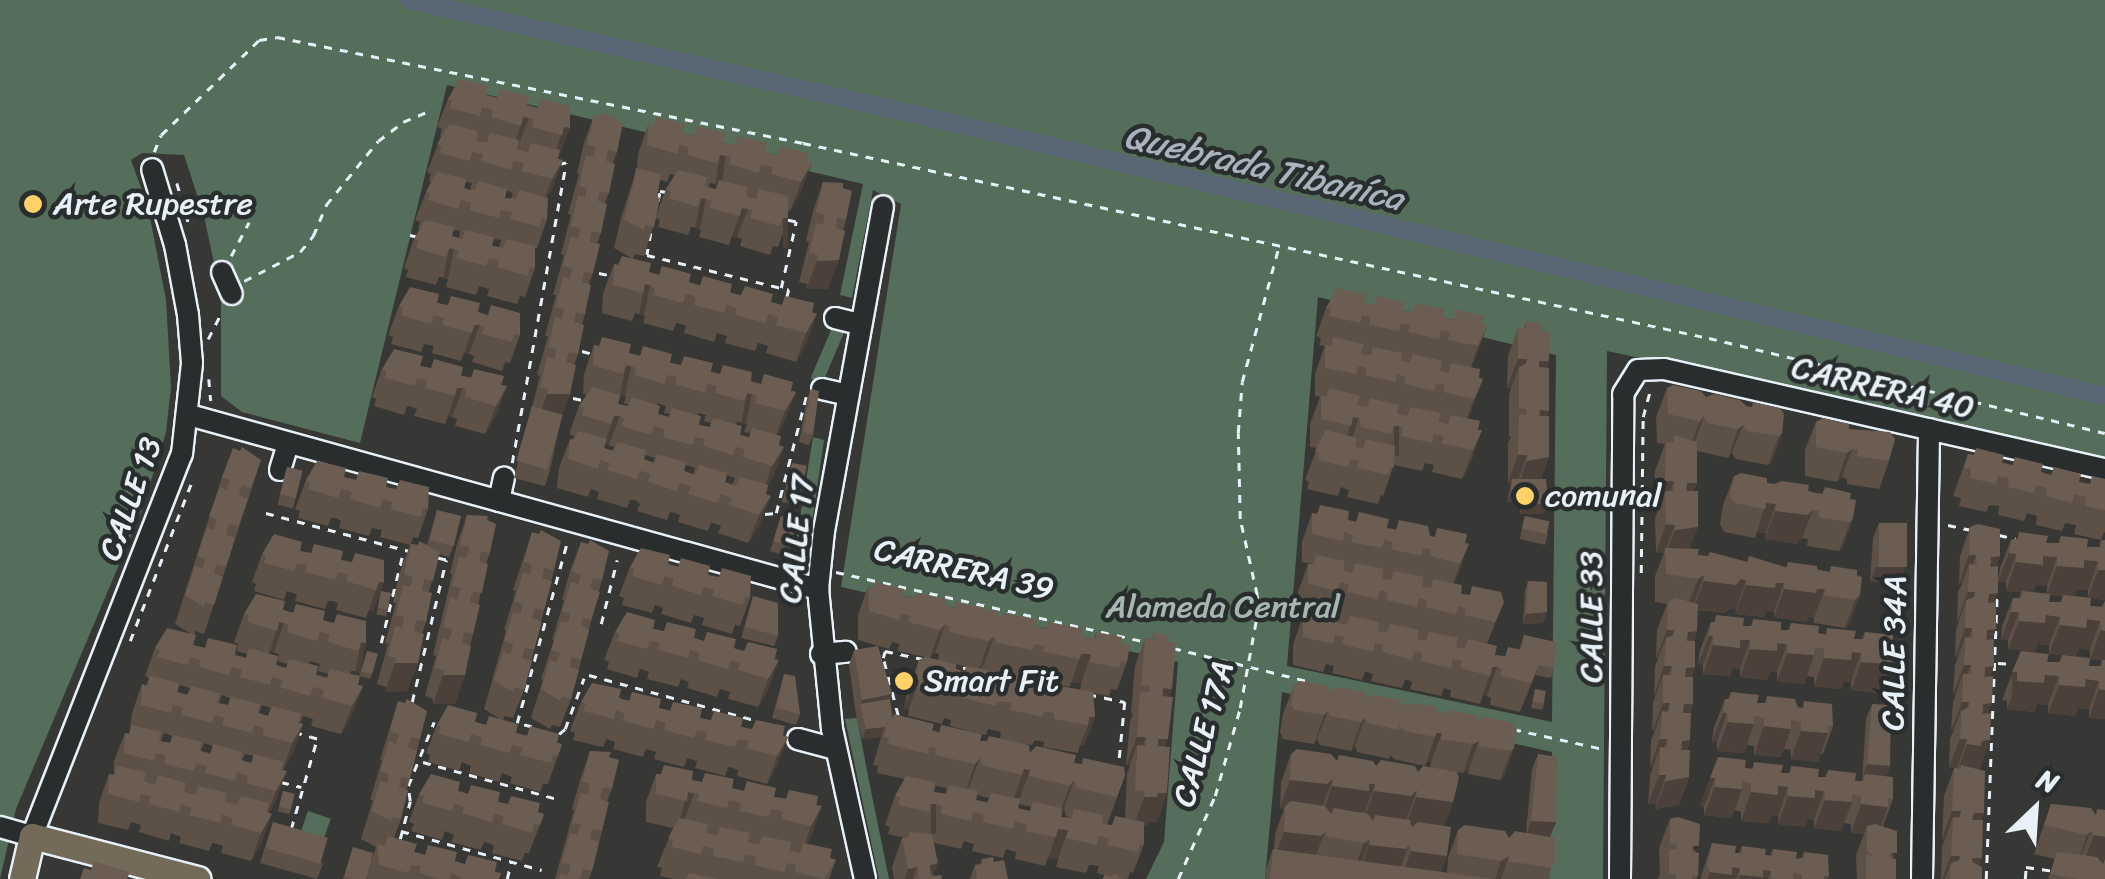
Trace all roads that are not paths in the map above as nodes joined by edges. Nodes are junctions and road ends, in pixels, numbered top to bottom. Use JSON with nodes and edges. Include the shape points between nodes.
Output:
{"nodes":[{"id":1,"x":152,"y":169,"type":"road end"},
{"id":2,"x":882,"y":206,"type":"dead end"},
{"id":3,"x":222,"y":272,"type":"dead end"},
{"id":4,"x":232,"y":294,"type":"road end"},
{"id":5,"x":835,"y":318,"type":"dead end"},
{"id":6,"x":860,"y":324,"type":"junction"},
{"id":7,"x":1648,"y":366,"type":"joint"},
{"id":8,"x":822,"y":389,"type":"edge"},
{"id":9,"x":846,"y":400,"type":"junction"},
{"id":10,"x":189,"y":415,"type":"junction"},
{"id":11,"x":1929,"y":429,"type":"junction"},
{"id":12,"x":288,"y":443,"type":"junction"},
{"id":13,"x":2105,"y":468,"type":"edge"},
{"id":14,"x":280,"y":470,"type":"dead end"},
{"id":15,"x":506,"y":479,"type":"road end"},
{"id":16,"x":499,"y":501,"type":"junction"},
{"id":17,"x":819,"y":579,"type":"junction"},
{"id":18,"x":846,"y":652,"type":"dead end"},
{"id":19,"x":821,"y":654,"type":"junction"},
{"id":20,"x":798,"y":739,"type":"dead end"},
{"id":21,"x":836,"y":749,"type":"junction"},
{"id":22,"x":0,"y":828,"type":"edge"},
{"id":23,"x":32,"y":836,"type":"junction"},
{"id":24,"x":22,"y":879,"type":"edge"},
{"id":25,"x":196,"y":879,"type":"edge"},
{"id":26,"x":865,"y":879,"type":"edge"},
{"id":27,"x":1620,"y":879,"type":"edge"},
{"id":28,"x":1922,"y":879,"type":"edge"}],
"edges":[{"from":1,"to":10,"type":"street","name":"CALLE 13","via":[[188,316]]},
{"from":2,"to":6,"type":"street","name":"CALLE 17"},
{"from":3,"to":4,"type":"street"},
{"from":5,"to":6,"type":"street"},
{"from":6,"to":9,"type":"street","name":"CALLE 17"},
{"from":7,"to":11,"type":"street","name":"CARRERA 40"},
{"from":7,"to":27,"type":"street","name":"CALLE 33","via":[[1628,380],[1623,394]]},
{"from":8,"to":9,"type":"street"},
{"from":9,"to":17,"type":"street","name":"CALLE 17"},
{"from":10,"to":12,"type":"street"},
{"from":10,"to":23,"type":"street","name":"CALLE 13","via":[[174,482]]},
{"from":11,"to":13,"type":"street","name":"CARRERA 40"},
{"from":11,"to":28,"type":"street","name":"CALLE 34A"},
{"from":12,"to":14,"type":"street"},
{"from":12,"to":16,"type":"street"},
{"from":15,"to":16,"type":"street"},
{"from":16,"to":17,"type":"street"},
{"from":17,"to":19,"type":"street","name":"CALLE 17"},
{"from":18,"to":19,"type":"street"},
{"from":19,"to":21,"type":"street","name":"CALLE 17"},
{"from":20,"to":21,"type":"street"},
{"from":21,"to":26,"type":"street","name":"CALLE 17"},
{"from":22,"to":23,"type":"street"},
{"from":23,"to":24,"type":"main road"},
{"from":23,"to":25,"type":"main road"}]}
